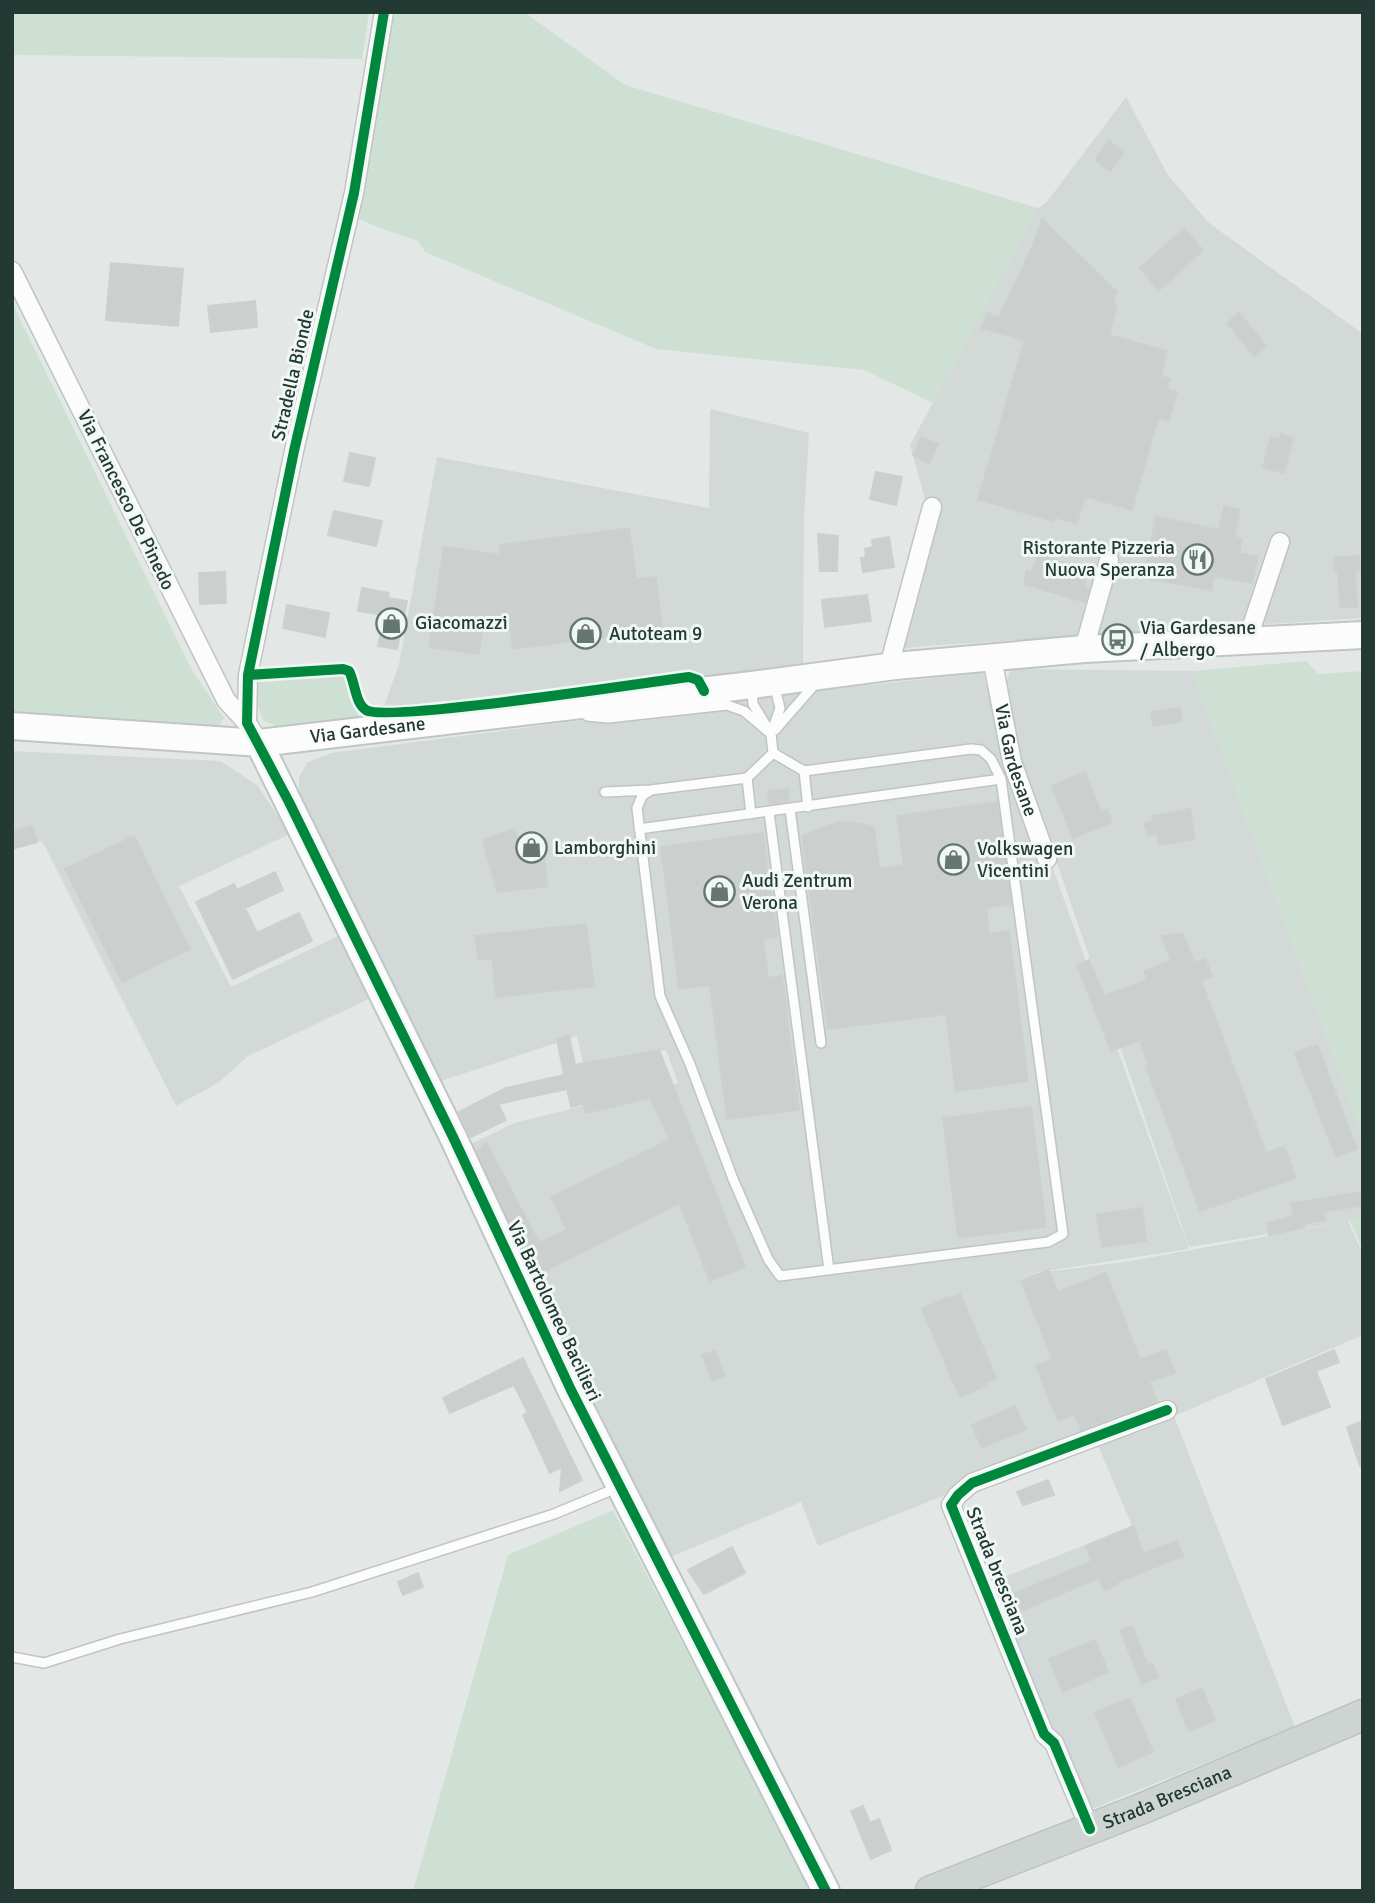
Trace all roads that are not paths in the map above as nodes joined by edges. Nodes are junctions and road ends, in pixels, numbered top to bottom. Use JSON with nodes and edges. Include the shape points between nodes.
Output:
{"nodes":[{"id":1,"x":384,"y":12,"type":"edge"},
{"id":2,"x":12,"y":271,"type":"edge"},
{"id":3,"x":932,"y":507,"type":"dead end"},
{"id":4,"x":1280,"y":542,"type":"dead end"},
{"id":5,"x":1109,"y":559,"type":"dead end"},
{"id":6,"x":1363,"y":635,"type":"edge"},
{"id":7,"x":1250,"y":641,"type":"junction"},
{"id":8,"x":1084,"y":649,"type":"junction"},
{"id":9,"x":992,"y":658,"type":"junction"},
{"id":10,"x":889,"y":666,"type":"junction"},
{"id":11,"x":821,"y":676,"type":"junction"},
{"id":12,"x":763,"y":684,"type":"junction"},
{"id":13,"x":537,"y":711,"type":"junction"},
{"id":14,"x":12,"y":726,"type":"edge"},
{"id":15,"x":253,"y":733,"type":"junction"},
{"id":16,"x":771,"y":734,"type":"junction"},
{"id":17,"x":773,"y":753,"type":"junction"},
{"id":18,"x":804,"y":771,"type":"junction"},
{"id":19,"x":747,"y":778,"type":"junction"},
{"id":20,"x":1001,"y":779,"type":"junction"},
{"id":21,"x":651,"y":790,"type":"junction"},
{"id":22,"x":605,"y":792,"type":"dead end"},
{"id":23,"x":808,"y":807,"type":"junction"},
{"id":24,"x":790,"y":809,"type":"junction"},
{"id":25,"x":769,"y":812,"type":"junction"},
{"id":26,"x":751,"y":814,"type":"junction"},
{"id":27,"x":639,"y":828,"type":"junction"},
{"id":28,"x":1047,"y":859,"type":"dead end"},
{"id":29,"x":821,"y":1043,"type":"dead end"},
{"id":30,"x":829,"y":1270,"type":"junction"},
{"id":31,"x":1167,"y":1410,"type":"dead end"},
{"id":32,"x":620,"y":1486,"type":"junction"},
{"id":33,"x":12,"y":1657,"type":"edge"},
{"id":34,"x":1363,"y":1715,"type":"edge"},
{"id":35,"x":1090,"y":1829,"type":"junction"},
{"id":36,"x":826,"y":1891,"type":"edge"},
{"id":37,"x":931,"y":1891,"type":"edge"}],
"edges":[{"from":1,"to":15,"type":"street","name":"Stradella Bionde","via":[[354,193],[293,451],[248,675]]},
{"from":2,"to":15,"type":"street","name":"Via Francesco De Pinedo","via":[[226,700]]},
{"from":3,"to":10,"type":"street"},
{"from":4,"to":7,"type":"street"},
{"from":5,"to":8,"type":"street"},
{"from":6,"to":7,"type":"main road","name":"Via Gardesane"},
{"from":7,"to":8,"type":"main road","name":"Via Gardesane"},
{"from":8,"to":9,"type":"main road","name":"Via Gardesane"},
{"from":9,"to":10,"type":"main road","name":"Via Gardesane"},
{"from":9,"to":28,"type":"street","name":"Via Gardesane","via":[[1012,762]]},
{"from":10,"to":11,"type":"main road","name":"Via Gardesane"},
{"from":11,"to":12,"type":"main road","name":"Via Gardesane"},
{"from":11,"to":16,"type":"lane"},
{"from":12,"to":13,"type":"main road","name":"Via Gardesane"},
{"from":12,"to":16,"type":"lane","via":[[754,704]]},
{"from":12,"to":16,"type":"lane","via":[[780,708]]},
{"from":13,"to":15,"type":"main road","name":"Via Gardesane"},
{"from":13,"to":16,"type":"lane","via":[[608,718],[727,705],[744,711]]},
{"from":14,"to":15,"type":"main road","name":"Via Gardesane"},
{"from":15,"to":32,"type":"main road","name":"Via Bartolomeo Bacilieri"},
{"from":16,"to":17,"type":"lane"},
{"from":17,"to":18,"type":"lane"},
{"from":17,"to":19,"type":"lane"},
{"from":18,"to":20,"type":"lane","via":[[971,749],[981,750],[991,760]]},
{"from":18,"to":23,"type":"lane"},
{"from":19,"to":21,"type":"lane"},
{"from":19,"to":26,"type":"lane"},
{"from":20,"to":23,"type":"lane"},
{"from":20,"to":30,"type":"lane","via":[[1063,1234],[1048,1242]]},
{"from":21,"to":22,"type":"lane"},
{"from":21,"to":27,"type":"lane","via":[[637,808]]},
{"from":23,"to":24,"type":"lane"},
{"from":24,"to":25,"type":"lane"},
{"from":24,"to":29,"type":"lane"},
{"from":25,"to":26,"type":"lane"},
{"from":25,"to":30,"type":"lane"},
{"from":26,"to":27,"type":"lane"},
{"from":27,"to":30,"type":"lane","via":[[660,996],[738,1191],[780,1276]]},
{"from":31,"to":35,"type":"street","name":"Strada bresciana","via":[[972,1483],[951,1505],[1044,1734],[1054,1743]]},
{"from":32,"to":33,"type":"lane","via":[[554,1514],[312,1592],[120,1639],[44,1663]]},
{"from":32,"to":36,"type":"main road","name":"Via Bartolomeo Bacilieri"},
{"from":34,"to":35,"type":"main road","name":"Strada Bresciana"},
{"from":35,"to":37,"type":"main road","name":"Strada Bresciana"}]}
